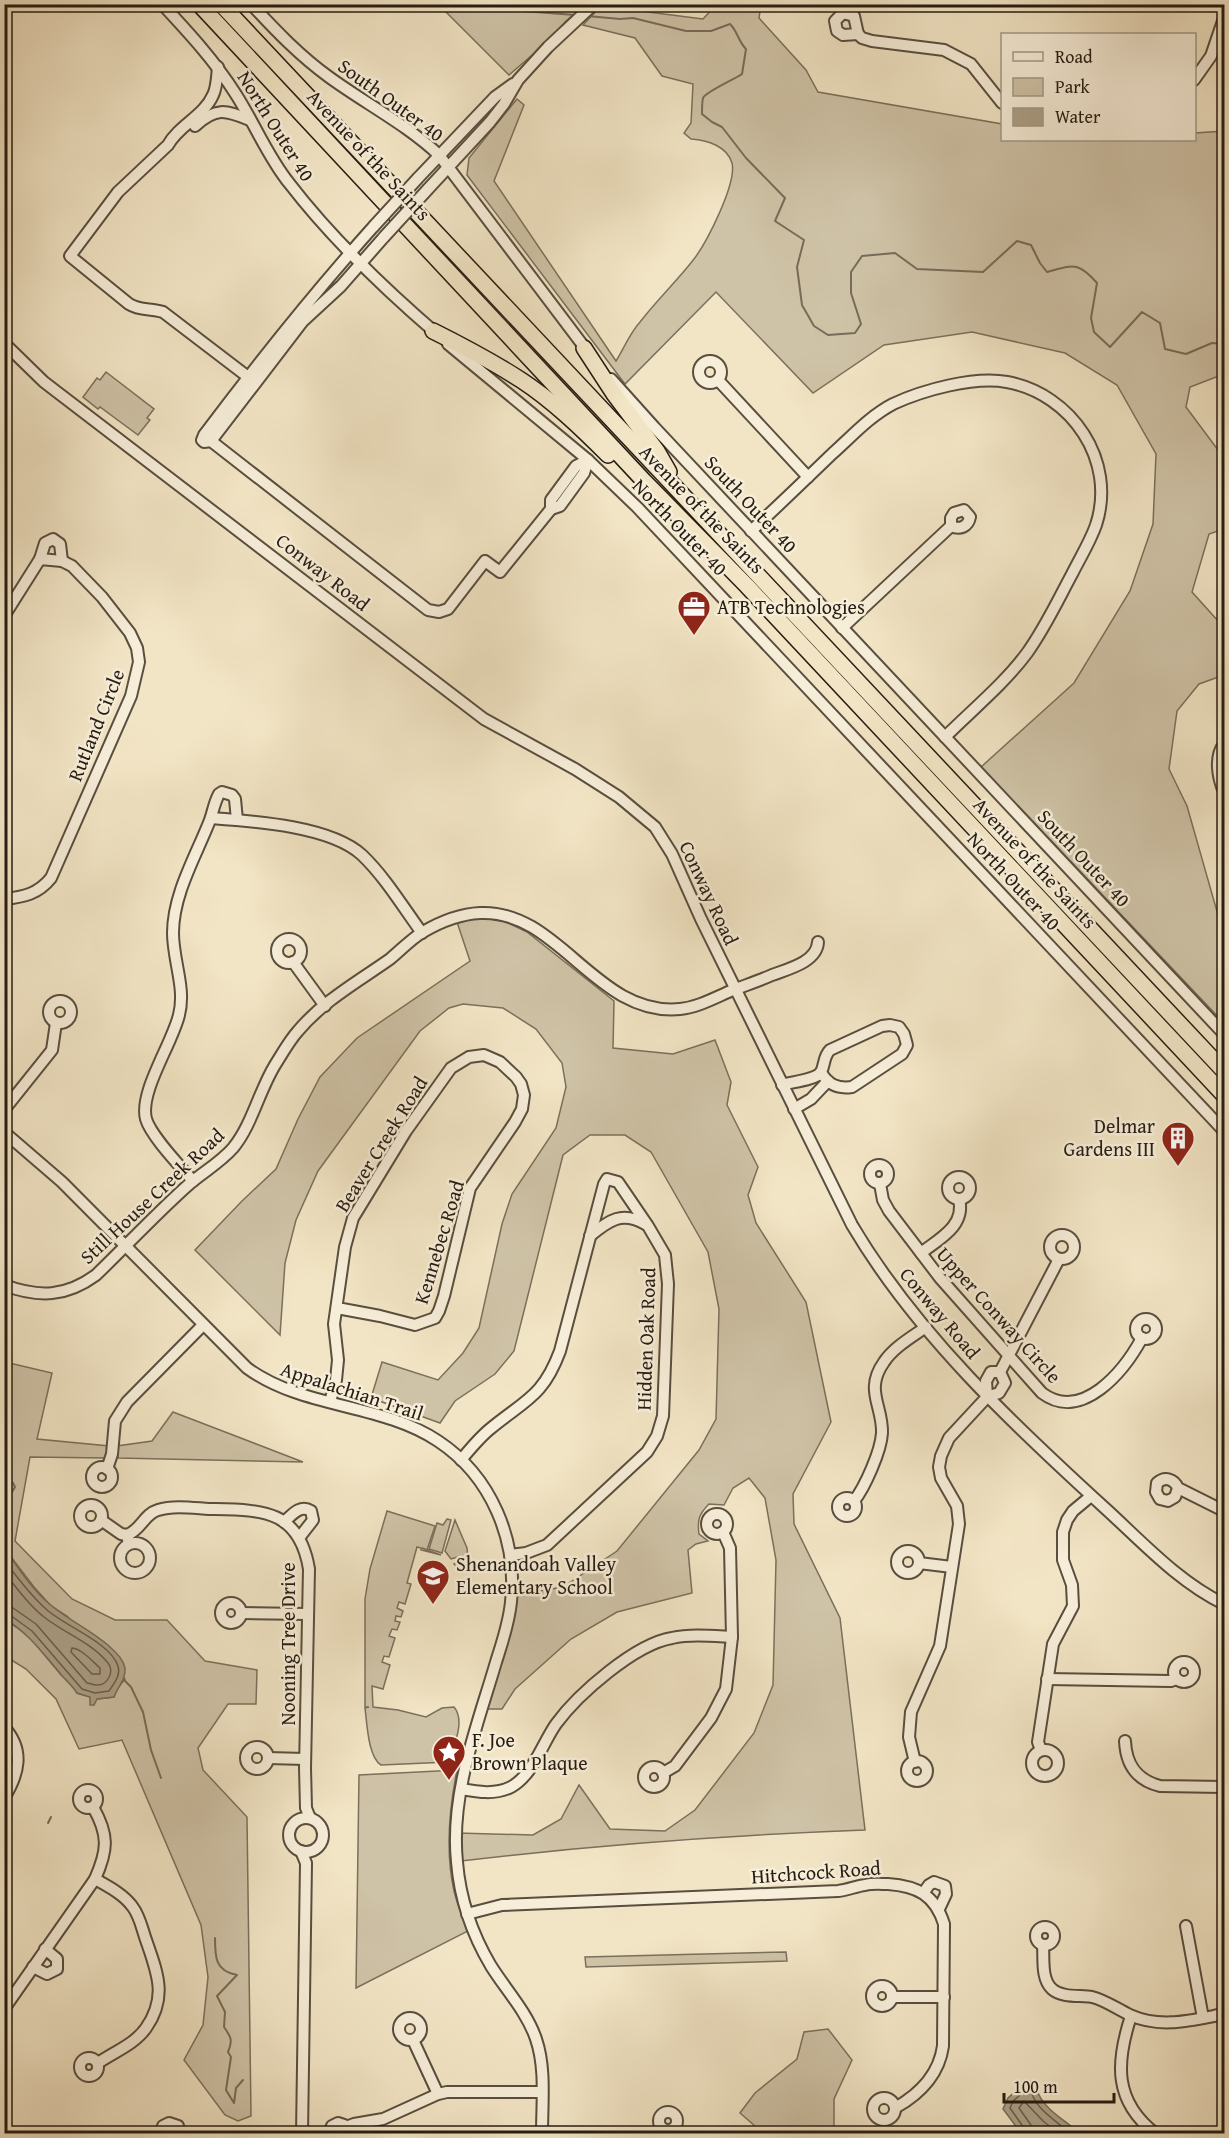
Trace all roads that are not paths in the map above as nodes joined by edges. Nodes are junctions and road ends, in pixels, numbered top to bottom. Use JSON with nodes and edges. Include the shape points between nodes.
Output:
{"nodes":[{"id":1,"x":162,"y":4,"type":"edge"},
{"id":2,"x":199,"y":4,"type":"edge"},
{"id":3,"x":221,"y":4,"type":"edge"},
{"id":4,"x":251,"y":4,"type":"edge"},
{"id":5,"x":594,"y":4,"type":"edge"},
{"id":6,"x":1224,"y":18,"type":"edge"},
{"id":7,"x":858,"y":34,"type":"dead end"},
{"id":8,"x":218,"y":67,"type":"junction"},
{"id":9,"x":1196,"y":77,"type":"edge"},
{"id":10,"x":519,"y":80,"type":"junction"},
{"id":11,"x":1001,"y":102,"type":"edge"},
{"id":12,"x":250,"y":120,"type":"junction"},
{"id":13,"x":168,"y":145,"type":"junction"},
{"id":14,"x":439,"y":155,"type":"junction"},
{"id":15,"x":449,"y":166,"type":"junction"},
{"id":16,"x":351,"y":252,"type":"junction"},
{"id":17,"x":362,"y":263,"type":"junction"},
{"id":18,"x":433,"y":331,"type":"junction"},
{"id":19,"x":4,"y":343,"type":"edge"},
{"id":20,"x":584,"y":348,"type":"junction"},
{"id":21,"x":251,"y":379,"type":"junction"},
{"id":22,"x":718,"y":380,"type":"dead end"},
{"id":23,"x":588,"y":460,"type":"junction"},
{"id":24,"x":808,"y":477,"type":"junction"},
{"id":25,"x":644,"y":481,"type":"junction"},
{"id":26,"x":683,"y":496,"type":"junction"},
{"id":27,"x":951,"y":526,"type":"dead end"},
{"id":28,"x":751,"y":531,"type":"junction"},
{"id":29,"x":40,"y":559,"type":"junction"},
{"id":30,"x":58,"y":560,"type":"junction"},
{"id":31,"x":4,"y":616,"type":"edge"},
{"id":32,"x":842,"y":628,"type":"junction"},
{"id":33,"x":945,"y":737,"type":"junction"},
{"id":34,"x":1224,"y":744,"type":"edge"},
{"id":35,"x":1224,"y":792,"type":"edge"},
{"id":36,"x":211,"y":818,"type":"junction"},
{"id":37,"x":237,"y":820,"type":"junction"},
{"id":38,"x":4,"y":899,"type":"edge"},
{"id":39,"x":422,"y":933,"type":"junction"},
{"id":40,"x":818,"y":942,"type":"dead end"},
{"id":41,"x":293,"y":962,"type":"dead end"},
{"id":42,"x":735,"y":989,"type":"junction"},
{"id":43,"x":325,"y":1006,"type":"junction"},
{"id":44,"x":56,"y":1023,"type":"dead end"},
{"id":45,"x":1224,"y":1034,"type":"edge"},
{"id":46,"x":500,"y":1062,"type":"joint"},
{"id":47,"x":1224,"y":1071,"type":"edge"},
{"id":48,"x":825,"y":1076,"type":"junction"},
{"id":49,"x":808,"y":1079,"type":"junction"},
{"id":50,"x":782,"y":1085,"type":"junction"},
{"id":51,"x":816,"y":1092,"type":"junction"},
{"id":52,"x":1224,"y":1094,"type":"edge"},
{"id":53,"x":794,"y":1109,"type":"junction"},
{"id":54,"x":4,"y":1110,"type":"edge"},
{"id":55,"x":1224,"y":1131,"type":"edge"},
{"id":56,"x":4,"y":1132,"type":"edge"},
{"id":57,"x":193,"y":1181,"type":"junction"},
{"id":58,"x":880,"y":1184,"type":"dead end"},
{"id":59,"x":959,"y":1199,"type":"dead end"},
{"id":60,"x":648,"y":1226,"type":"junction"},
{"id":61,"x":590,"y":1236,"type":"junction"},
{"id":62,"x":126,"y":1246,"type":"junction"},
{"id":63,"x":921,"y":1253,"type":"junction"},
{"id":64,"x":1059,"y":1259,"type":"dead end"},
{"id":65,"x":4,"y":1286,"type":"edge"},
{"id":66,"x":337,"y":1308,"type":"junction"},
{"id":67,"x":203,"y":1325,"type":"junction"},
{"id":68,"x":926,"y":1327,"type":"junction"},
{"id":69,"x":1142,"y":1338,"type":"dead end"},
{"id":70,"x":1008,"y":1354,"type":"junction"},
{"id":71,"x":987,"y":1397,"type":"junction"},
{"id":72,"x":330,"y":1402,"type":"junction"},
{"id":73,"x":461,"y":1460,"type":"junction"},
{"id":74,"x":107,"y":1469,"type":"dead end"},
{"id":75,"x":1178,"y":1488,"type":"dead end"},
{"id":76,"x":1091,"y":1496,"type":"junction"},
{"id":77,"x":854,"y":1501,"type":"dead end"},
{"id":78,"x":1224,"y":1511,"type":"edge"},
{"id":79,"x":101,"y":1520,"type":"dead end"},
{"id":80,"x":284,"y":1522,"type":"junction"},
{"id":81,"x":723,"y":1532,"type":"dead end"},
{"id":82,"x":299,"y":1538,"type":"junction"},
{"id":83,"x":510,"y":1555,"type":"junction"},
{"id":84,"x":919,"y":1563,"type":"dead end"},
{"id":85,"x":952,"y":1567,"type":"junction"},
{"id":86,"x":1224,"y":1604,"type":"edge"},
{"id":87,"x":241,"y":1613,"type":"dead end"},
{"id":88,"x":307,"y":1614,"type":"junction"},
{"id":89,"x":732,"y":1636,"type":"junction"},
{"id":90,"x":1047,"y":1679,"type":"junction"},
{"id":91,"x":1176,"y":1679,"type":"dead end"},
{"id":92,"x":4,"y":1727,"type":"edge"},
{"id":93,"x":1125,"y":1741,"type":"dead end"},
{"id":94,"x":1041,"y":1750,"type":"dead end"},
{"id":95,"x":268,"y":1758,"type":"dead end"},
{"id":96,"x":305,"y":1759,"type":"junction"},
{"id":97,"x":915,"y":1762,"type":"dead end"},
{"id":98,"x":663,"y":1773,"type":"dead end"},
{"id":99,"x":1224,"y":1787,"type":"edge"},
{"id":100,"x":461,"y":1789,"type":"junction"},
{"id":101,"x":4,"y":1798,"type":"edge"},
{"id":102,"x":93,"y":1807,"type":"dead end"},
{"id":103,"x":306,"y":1815,"type":"junction"},
{"id":104,"x":306,"y":1854,"type":"junction"},
{"id":105,"x":95,"y":1879,"type":"junction"},
{"id":106,"x":924,"y":1892,"type":"junction"},
{"id":107,"x":939,"y":1909,"type":"junction"},
{"id":108,"x":467,"y":1914,"type":"junction"},
{"id":109,"x":1186,"y":1926,"type":"dead end"},
{"id":110,"x":1043,"y":1945,"type":"dead end"},
{"id":111,"x":45,"y":1949,"type":"junction"},
{"id":112,"x":33,"y":1967,"type":"junction"},
{"id":113,"x":892,"y":1997,"type":"dead end"},
{"id":114,"x":944,"y":1997,"type":"junction"},
{"id":115,"x":4,"y":2009,"type":"edge"},
{"id":116,"x":1224,"y":2014,"type":"edge"},
{"id":117,"x":1131,"y":2016,"type":"junction"},
{"id":118,"x":1203,"y":2018,"type":"junction"},
{"id":119,"x":413,"y":2040,"type":"dead end"},
{"id":120,"x":98,"y":2063,"type":"dead end"},
{"id":121,"x":542,"y":2092,"type":"junction"},
{"id":122,"x":438,"y":2094,"type":"junction"},
{"id":123,"x":895,"y":2108,"type":"dead end"},
{"id":124,"x":347,"y":2130,"type":"edge"},
{"id":125,"x":161,"y":2133,"type":"edge"},
{"id":126,"x":180,"y":2133,"type":"edge"},
{"id":127,"x":302,"y":2133,"type":"edge"},
{"id":128,"x":330,"y":2133,"type":"edge"},
{"id":129,"x":542,"y":2133,"type":"edge"},
{"id":130,"x":1156,"y":2133,"type":"edge"}],
"edges":[{"from":1,"to":8,"type":"street","name":"North Outer 40"},
{"from":2,"to":25,"type":"highway","name":"Avenue of the Saints"},
{"from":3,"to":26,"type":"highway","name":"Avenue of the Saints"},
{"from":4,"to":14,"type":"street","name":"South Outer 40","via":[[311,63]]},
{"from":5,"to":10,"type":"street"},
{"from":6,"to":9,"type":"street","via":[[1211,56]]},
{"from":7,"to":11,"type":"street","via":[[872,41],[953,54],[971,64]]},
{"from":8,"to":12,"type":"street","name":"North Outer 40"},
{"from":8,"to":13,"type":"street","via":[[213,97],[172,136]]},
{"from":10,"to":14,"type":"street","via":[[495,97]]},
{"from":10,"to":15,"type":"street","via":[[497,113]]},
{"from":12,"to":13,"type":"street","via":[[224,111],[214,112]]},
{"from":12,"to":16,"type":"street","name":"North Outer 40","via":[[288,182]]},
{"from":13,"to":21,"type":"street","via":[[118,192],[70,256],[129,304],[163,312]]},
{"from":14,"to":15,"type":"street","name":"South Outer 40"},
{"from":14,"to":16,"type":"street","bridge":true},
{"from":15,"to":17,"type":"street","bridge":true},
{"from":15,"to":20,"type":"street","name":"South Outer 40"},
{"from":16,"to":17,"type":"street","name":"North Outer 40"},
{"from":16,"to":21,"type":"street"},
{"from":17,"to":18,"type":"street","name":"North Outer 40"},
{"from":17,"to":21,"type":"street"},
{"from":18,"to":23,"type":"street","name":"North Outer 40"},
{"from":18,"to":25,"type":"highway","via":[[522,381],[616,462]]},
{"from":19,"to":42,"type":"street","name":"Conway Road","via":[[44,382],[484,720],[575,769],[637,810],[663,839]]},
{"from":20,"to":26,"type":"highway"},
{"from":20,"to":28,"type":"street","name":"South Outer 40"},
{"from":21,"to":23,"type":"street","via":[[202,437],[204,442],[211,441],[428,610],[448,609],[485,561],[500,572],[551,509],[551,500],[576,466]]},
{"from":22,"to":24,"type":"street"},
{"from":23,"to":55,"type":"street","name":"North Outer 40","via":[[663,534]]},
{"from":24,"to":28,"type":"street"},
{"from":24,"to":33,"type":"street","via":[[890,406],[922,392],[971,383],[1007,382],[1031,390],[1069,413],[1083,431],[1100,473],[1095,525],[1057,603],[1027,652]]},
{"from":25,"to":52,"type":"highway","name":"Avenue of the Saints"},
{"from":26,"to":47,"type":"highway","name":"Avenue of the Saints"},
{"from":27,"to":32,"type":"street"},
{"from":28,"to":32,"type":"street","name":"South Outer 40"},
{"from":29,"to":30,"type":"street"},
{"from":29,"to":30,"type":"street","via":[[45,543],[52,539],[60,544]]},
{"from":29,"to":31,"type":"street"},
{"from":30,"to":38,"type":"street","name":"Rutland Circle","via":[[72,566],[130,633],[137,648],[138,672],[51,878],[34,893]]},
{"from":32,"to":33,"type":"street","name":"South Outer 40"},
{"from":33,"to":45,"type":"street","name":"South Outer 40"},
{"from":34,"to":35,"type":"street","via":[[1218,767]]},
{"from":36,"to":37,"type":"street"},
{"from":36,"to":37,"type":"street","via":[[215,800],[222,792],[235,799]]},
{"from":36,"to":57,"type":"street","via":[[180,894],[173,930],[179,1013],[146,1095],[145,1108],[151,1131]]},
{"from":37,"to":39,"type":"street","via":[[310,830],[349,844],[363,856]]},
{"from":39,"to":42,"type":"street","name":"Still House Creek Road","via":[[463,915],[482,913],[515,920],[544,936],[618,994],[661,1009],[691,1007]]},
{"from":39,"to":43,"type":"street","name":"Still House Creek Road"},
{"from":40,"to":42,"type":"street","name":"Still House Creek Road","via":[[814,955],[801,963]]},
{"from":41,"to":43,"type":"street"},
{"from":42,"to":50,"type":"street","name":"Conway Road"},
{"from":43,"to":57,"type":"street","name":"Still House Creek Road","via":[[298,1031],[278,1060],[237,1143]]},
{"from":44,"to":54,"type":"street","via":[[52,1050]]},
{"from":46,"to":66,"type":"street","name":"Beaver Creek Road","via":[[475,1055],[453,1065],[406,1131],[353,1218]]},
{"from":46,"to":66,"type":"street","name":"Kennebec Road","via":[[521,1084],[522,1109],[470,1188],[440,1311],[429,1322],[415,1325]]},
{"from":48,"to":48,"type":"street","via":[[834,1086],[852,1088],[902,1054],[907,1045],[904,1034],[890,1024],[830,1050],[825,1055]]},
{"from":48,"to":49,"type":"street"},
{"from":48,"to":51,"type":"street"},
{"from":49,"to":50,"type":"street"},
{"from":49,"to":51,"type":"street"},
{"from":50,"to":53,"type":"street","name":"Conway Road"},
{"from":51,"to":53,"type":"street"},
{"from":53,"to":68,"type":"street","name":"Conway Road","via":[[861,1240]]},
{"from":56,"to":62,"type":"street","name":"Appalachian Trail","via":[[62,1182]]},
{"from":57,"to":62,"type":"street","name":"Still House Creek Road"},
{"from":58,"to":63,"type":"street","name":"Upper Conway Circle","via":[[889,1211]]},
{"from":59,"to":63,"type":"street","via":[[960,1214],[952,1229]]},
{"from":60,"to":61,"type":"street","via":[[625,1217],[606,1222]]},
{"from":60,"to":61,"type":"street","name":"Hidden Oak Road","via":[[618,1182],[607,1179]]},
{"from":60,"to":83,"type":"street","name":"Hidden Oak Road","via":[[665,1255],[668,1269],[665,1406],[657,1436],[637,1463],[547,1545]]},
{"from":61,"to":73,"type":"street","via":[[552,1371],[528,1401],[489,1429]]},
{"from":62,"to":65,"type":"street","name":"Still House Creek Road","via":[[96,1275],[68,1291],[37,1294]]},
{"from":62,"to":67,"type":"street","name":"Appalachian Trail"},
{"from":63,"to":70,"type":"street","name":"Upper Conway Circle"},
{"from":64,"to":70,"type":"street"},
{"from":66,"to":72,"type":"street","name":"Beaver Creek Road","via":[[334,1324],[338,1360]]},
{"from":67,"to":72,"type":"street","name":"Appalachian Trail","via":[[257,1376]]},
{"from":67,"to":74,"type":"street","via":[[127,1402],[115,1421]]},
{"from":68,"to":71,"type":"street","name":"Conway Road"},
{"from":68,"to":77,"type":"street","via":[[891,1353],[877,1373],[875,1394],[882,1433],[863,1489]]},
{"from":69,"to":70,"type":"street","name":"Upper Conway Circle","via":[[1112,1380],[1087,1397],[1071,1401],[1050,1399]]},
{"from":70,"to":71,"type":"street","via":[[1000,1372],[992,1372],[986,1381]]},
{"from":71,"to":76,"type":"street","name":"Conway Road"},
{"from":71,"to":85,"type":"street","via":[[949,1438],[941,1456],[941,1479],[958,1514]]},
{"from":72,"to":73,"type":"street","name":"Appalachian Trail","via":[[410,1426]]},
{"from":73,"to":83,"type":"street","name":"Appalachian Trail","via":[[496,1507]]},
{"from":75,"to":78,"type":"street"},
{"from":76,"to":86,"type":"street","name":"Conway Road","via":[[1179,1577]]},
{"from":76,"to":90,"type":"street","via":[[1073,1511],[1063,1532],[1063,1560],[1072,1585],[1073,1606],[1053,1644]]},
{"from":79,"to":80,"type":"street","name":"Nooning Tree Drive","via":[[128,1539],[147,1516],[160,1509],[257,1510]]},
{"from":80,"to":82,"type":"street","name":"Nooning Tree Drive"},
{"from":80,"to":82,"type":"street","via":[[300,1509],[311,1511],[313,1520]]},
{"from":81,"to":89,"type":"street","via":[[730,1548]]},
{"from":82,"to":88,"type":"street","name":"Nooning Tree Drive","via":[[309,1569]]},
{"from":83,"to":100,"type":"street","name":"Appalachian Trail","via":[[513,1586],[508,1622]]},
{"from":84,"to":85,"type":"street"},
{"from":85,"to":97,"type":"street","via":[[940,1646],[911,1712],[909,1737]]},
{"from":87,"to":88,"type":"street"},
{"from":88,"to":96,"type":"street","name":"Nooning Tree Drive"},
{"from":89,"to":98,"type":"street","via":[[728,1678],[720,1703],[675,1766]]},
{"from":89,"to":100,"type":"street","via":[[671,1638],[646,1648],[582,1695],[556,1724],[531,1767],[513,1786],[494,1792]]},
{"from":90,"to":91,"type":"street"},
{"from":90,"to":94,"type":"street","via":[[1038,1743]]},
{"from":92,"to":101,"type":"street","via":[[14,1742],[18,1767]]},
{"from":93,"to":99,"type":"street","via":[[1132,1768],[1152,1784]]},
{"from":95,"to":96,"type":"street"},
{"from":96,"to":103,"type":"street","name":"Nooning Tree Drive"},
{"from":100,"to":108,"type":"street","name":"Appalachian Trail","via":[[456,1850]]},
{"from":102,"to":105,"type":"street","via":[[105,1840],[103,1862]]},
{"from":103,"to":104,"type":"street","name":"Nooning Tree Drive","via":[[290,1827],[292,1843]]},
{"from":103,"to":104,"type":"street","name":"Nooning Tree Drive","via":[[318,1823],[323,1835],[321,1844]]},
{"from":104,"to":127,"type":"street","name":"Nooning Tree Drive"},
{"from":105,"to":111,"type":"street"},
{"from":105,"to":120,"type":"street","via":[[118,1892],[133,1907],[158,1975],[159,1988],[158,2003],[146,2029]]},
{"from":106,"to":107,"type":"street"},
{"from":106,"to":107,"type":"street","name":"Hitchcock Road","via":[[934,1882],[945,1886]]},
{"from":106,"to":108,"type":"street","name":"Hitchcock Road","via":[[872,1884],[838,1891],[501,1905]]},
{"from":107,"to":114,"type":"street","via":[[945,1932]]},
{"from":108,"to":121,"type":"street","name":"Appalachian Trail","via":[[487,1959],[536,2037],[542,2062]]},
{"from":109,"to":118,"type":"street"},
{"from":110,"to":117,"type":"street","via":[[1046,1980],[1051,1988],[1063,1994],[1094,1998]]},
{"from":111,"to":112,"type":"street"},
{"from":111,"to":112,"type":"street","via":[[57,1959],[57,1969],[47,1974]]},
{"from":112,"to":115,"type":"street"},
{"from":113,"to":114,"type":"street"},
{"from":114,"to":123,"type":"street","via":[[943,2046],[937,2070]]},
{"from":116,"to":118,"type":"street"},
{"from":117,"to":118,"type":"street","via":[[1167,2023]]},
{"from":117,"to":130,"type":"street","via":[[1122,2042],[1121,2081],[1134,2109]]},
{"from":119,"to":122,"type":"street"},
{"from":121,"to":122,"type":"street"},
{"from":121,"to":129,"type":"street","name":"Appalachian Trail"},
{"from":122,"to":124,"type":"street","via":[[383,2119],[354,2124]]},
{"from":124,"to":128,"type":"street","via":[[335,2124]]},
{"from":125,"to":126,"type":"street","via":[[164,2126],[172,2123]]}]}
